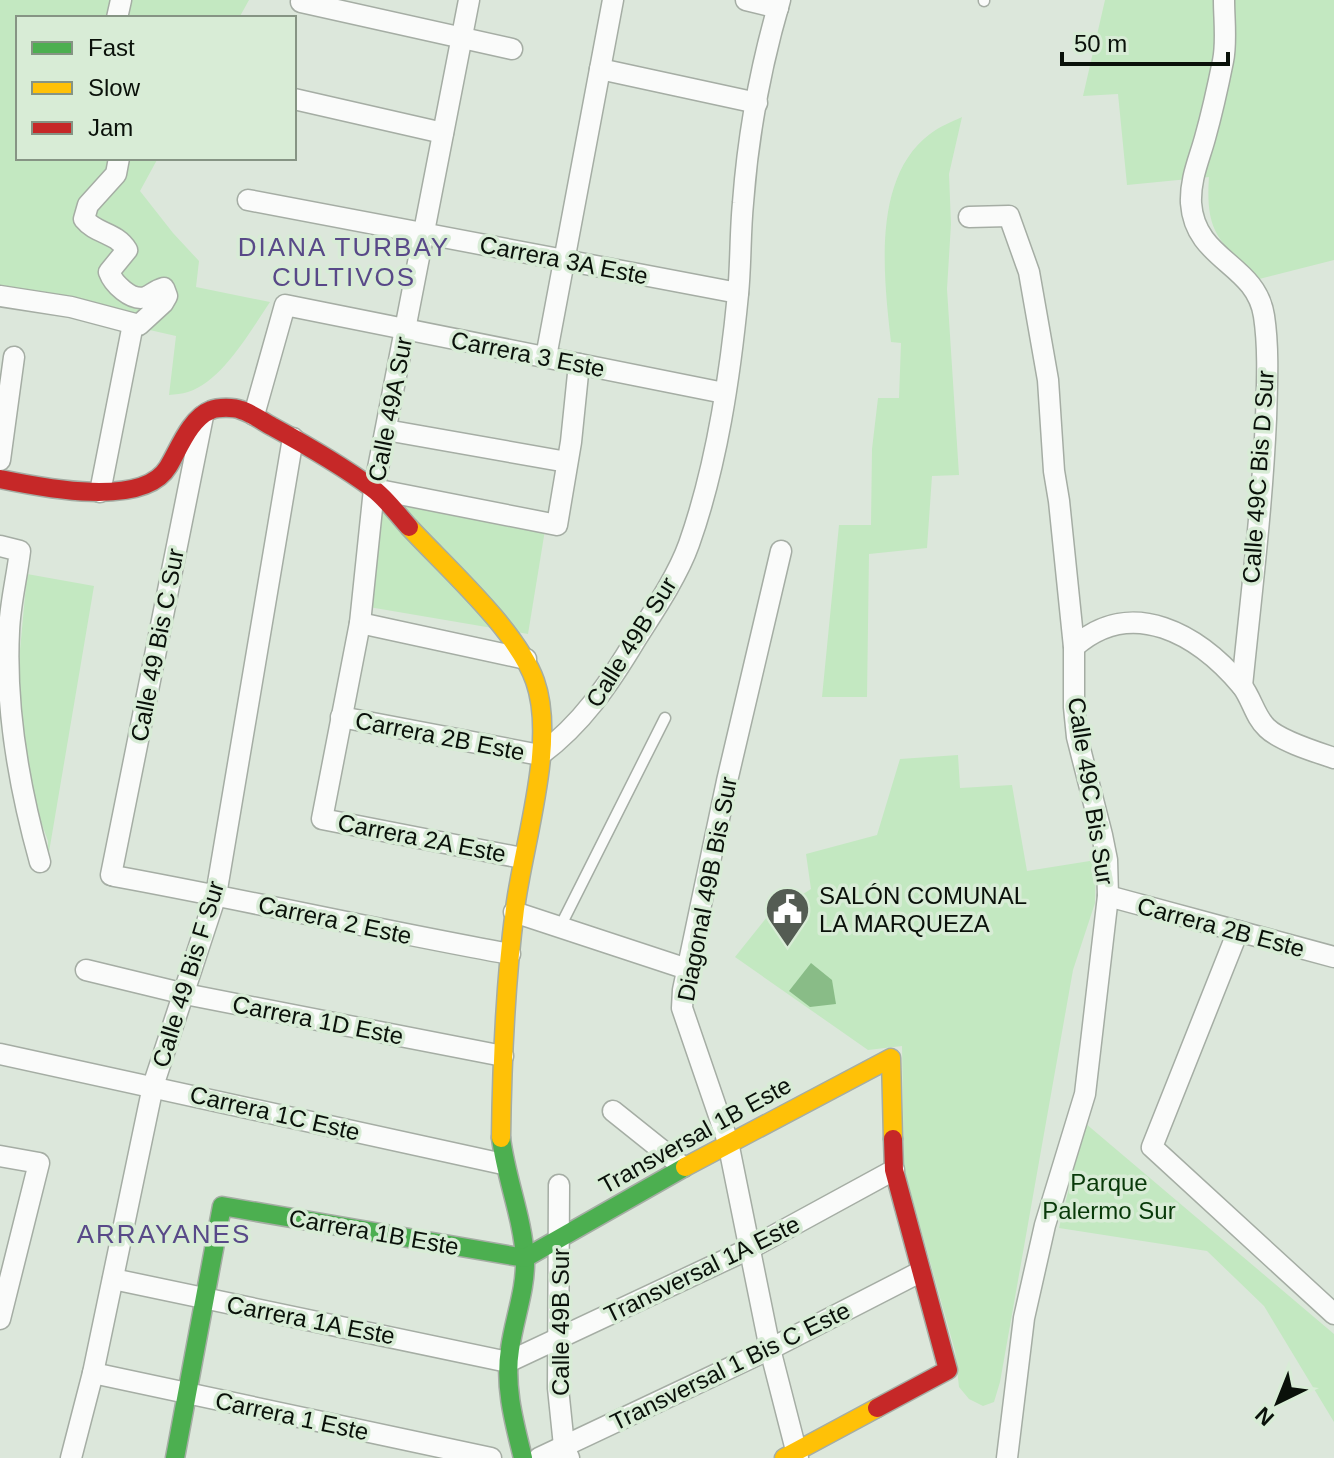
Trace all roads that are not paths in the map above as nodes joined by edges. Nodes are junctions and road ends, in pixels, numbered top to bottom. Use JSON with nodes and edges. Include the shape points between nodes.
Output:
{"nodes":[{"id":1,"x":469,"y":0,"type":"edge"},
{"id":2,"x":613,"y":0,"type":"edge"},
{"id":3,"x":746,"y":0,"type":"edge"},
{"id":4,"x":1224,"y":0,"type":"edge"},
{"id":5,"x":301,"y":2,"type":"edge"},
{"id":6,"x":779,"y":4,"type":"edge"},
{"id":7,"x":462,"y":37,"type":"junction"},
{"id":8,"x":512,"y":49,"type":"dead end"},
{"id":9,"x":600,"y":69,"type":"junction"},
{"id":10,"x":296,"y":99,"type":"edge"},
{"id":11,"x":757,"y":103,"type":"junction"},
{"id":12,"x":443,"y":133,"type":"junction"},
{"id":13,"x":119,"y":160,"type":"edge"},
{"id":14,"x":248,"y":200,"type":"dead end"},
{"id":15,"x":969,"y":217,"type":"dead end"},
{"id":16,"x":424,"y":233,"type":"junction"},
{"id":17,"x":564,"y":260,"type":"junction"},
{"id":18,"x":738,"y":293,"type":"junction"},
{"id":19,"x":0,"y":296,"type":"edge"},
{"id":20,"x":136,"y":324,"type":"junction"},
{"id":21,"x":405,"y":329,"type":"junction"},
{"id":22,"x":14,"y":357,"type":"dead end"},
{"id":23,"x":546,"y":357,"type":"junction"},
{"id":24,"x":579,"y":364,"type":"junction"},
{"id":25,"x":724,"y":393,"type":"junction"},
{"id":26,"x":203,"y":414,"type":"junction"},
{"id":27,"x":254,"y":415,"type":"junction"},
{"id":28,"x":386,"y":430,"type":"junction"},
{"id":29,"x":293,"y":438,"type":"junction"},
{"id":30,"x":0,"y":460,"type":"edge"},
{"id":31,"x":567,"y":462,"type":"junction"},
{"id":32,"x":0,"y":479,"type":"edge"},
{"id":33,"x":374,"y":489,"type":"junction"},
{"id":34,"x":100,"y":492,"type":"junction"},
{"id":35,"x":0,"y":546,"type":"edge"},
{"id":36,"x":781,"y":551,"type":"dead end"},
{"id":37,"x":360,"y":623,"type":"junction"},
{"id":38,"x":4,"y":642,"type":"edge"},
{"id":39,"x":1074,"y":647,"type":"junction"},
{"id":40,"x":526,"y":659,"type":"junction"},
{"id":41,"x":1242,"y":686,"type":"junction"},
{"id":42,"x":341,"y":717,"type":"junction"},
{"id":43,"x":665,"y":718,"type":"dead end"},
{"id":44,"x":540,"y":755,"type":"junction"},
{"id":45,"x":1334,"y":758,"type":"edge"},
{"id":46,"x":322,"y":819,"type":"joint"},
{"id":47,"x":522,"y":858,"type":"junction"},
{"id":48,"x":40,"y":862,"type":"dead end"},
{"id":49,"x":112,"y":875,"type":"joint"},
{"id":50,"x":216,"y":895,"type":"junction"},
{"id":51,"x":1108,"y":896,"type":"junction"},
{"id":52,"x":514,"y":912,"type":"junction"},
{"id":53,"x":560,"y":927,"type":"junction"},
{"id":54,"x":1238,"y":931,"type":"junction"},
{"id":55,"x":510,"y":954,"type":"junction"},
{"id":56,"x":1334,"y":957,"type":"edge"},
{"id":57,"x":687,"y":969,"type":"junction"},
{"id":58,"x":86,"y":970,"type":"dead end"},
{"id":59,"x":185,"y":994,"type":"junction"},
{"id":60,"x":0,"y":1054,"type":"edge"},
{"id":61,"x":503,"y":1056,"type":"junction"},
{"id":62,"x":153,"y":1086,"type":"junction"},
{"id":63,"x":613,"y":1111,"type":"dead end"},
{"id":64,"x":728,"y":1142,"type":"junction"},
{"id":65,"x":0,"y":1156,"type":"edge"},
{"id":66,"x":503,"y":1164,"type":"junction"},
{"id":67,"x":683,"y":1167,"type":"junction"},
{"id":68,"x":894,"y":1170,"type":"junction"},
{"id":69,"x":559,"y":1185,"type":"dead end"},
{"id":70,"x":559,"y":1238,"type":"junction"},
{"id":71,"x":751,"y":1248,"type":"junction"},
{"id":72,"x":525,"y":1258,"type":"junction"},
{"id":73,"x":8,"y":1260,"type":"edge"},
{"id":74,"x":920,"y":1272,"type":"junction"},
{"id":75,"x":113,"y":1279,"type":"junction"},
{"id":76,"x":205,"y":1299,"type":"junction"},
{"id":77,"x":1334,"y":1314,"type":"edge"},
{"id":78,"x":0,"y":1319,"type":"edge"},
{"id":79,"x":558,"y":1338,"type":"junction"},
{"id":80,"x":770,"y":1349,"type":"junction"},
{"id":81,"x":508,"y":1362,"type":"junction"},
{"id":82,"x":93,"y":1373,"type":"junction"},
{"id":83,"x":188,"y":1394,"type":"junction"},
{"id":84,"x":566,"y":1452,"type":"edge"},
{"id":85,"x":793,"y":1456,"type":"edge"},
{"id":86,"x":71,"y":1458,"type":"edge"},
{"id":87,"x":175,"y":1458,"type":"edge"},
{"id":88,"x":491,"y":1458,"type":"edge"},
{"id":89,"x":523,"y":1458,"type":"edge"},
{"id":90,"x":539,"y":1458,"type":"edge"},
{"id":91,"x":1007,"y":1458,"type":"edge"}],
"edges":[{"from":1,"to":7,"type":"street","name":"Calle 49A Sur"},
{"from":2,"to":9,"type":"street"},
{"from":3,"to":6,"type":"street"},
{"from":4,"to":41,"type":"street","name":"Calle 49C Bis D Sur","via":[[1224,57],[1191,184],[1191,205],[1202,241],[1256,291],[1264,315],[1264,475]]},
{"from":5,"to":7,"type":"street"},
{"from":6,"to":11,"type":"street","name":"Calle 49B Sur"},
{"from":7,"to":8,"type":"street"},
{"from":7,"to":12,"type":"street","name":"Calle 49A Sur"},
{"from":9,"to":11,"type":"street"},
{"from":9,"to":17,"type":"street"},
{"from":10,"to":12,"type":"street"},
{"from":11,"to":18,"type":"street","name":"Calle 49B Sur"},
{"from":12,"to":16,"type":"street","name":"Calle 49A Sur"},
{"from":13,"to":20,"type":"street","via":[[116,174],[84,214],[90,226],[117,237],[127,250],[109,272],[121,288],[138,298],[164,288],[163,303]]},
{"from":14,"to":16,"type":"street","name":"Carrera 3A Este"},
{"from":15,"to":39,"type":"street","name":"Calle 49C Bis Sur","via":[[1009,216],[1029,272],[1048,380]]},
{"from":16,"to":17,"type":"street","name":"Carrera 3A Este"},
{"from":16,"to":21,"type":"street","name":"Calle 49A Sur"},
{"from":17,"to":18,"type":"street","name":"Carrera 3A Este"},
{"from":17,"to":23,"type":"street"},
{"from":18,"to":25,"type":"street","name":"Calle 49B Sur"},
{"from":19,"to":20,"type":"street"},
{"from":20,"to":34,"type":"street"},
{"from":21,"to":23,"type":"street","name":"Carrera 3 Este"},
{"from":21,"to":27,"type":"street","name":"Carrera 3 Este","via":[[285,305]]},
{"from":21,"to":28,"type":"street","name":"Calle 49A Sur"},
{"from":22,"to":30,"type":"street"},
{"from":23,"to":24,"type":"street","name":"Carrera 3 Este"},
{"from":24,"to":25,"type":"street","name":"Carrera 3 Este"},
{"from":24,"to":31,"type":"street"},
{"from":25,"to":44,"type":"street","name":"Calle 49B Sur","via":[[688,547],[607,685],[583,717]]},
{"from":26,"to":27,"type":"street","via":[[227,407]]},
{"from":26,"to":34,"type":"street","via":[[159,478]]},
{"from":26,"to":49,"type":"street","name":"Calle 49 Bis C Sur"},
{"from":27,"to":29,"type":"street"},
{"from":28,"to":31,"type":"street"},
{"from":28,"to":33,"type":"street","name":"Calle 49A Sur"},
{"from":29,"to":33,"type":"street"},
{"from":29,"to":50,"type":"street","name":"Calle 49 Bis F Sur"},
{"from":31,"to":33,"type":"street","via":[[557,525]]},
{"from":32,"to":34,"type":"street"},
{"from":33,"to":37,"type":"street","name":"Calle 49A Sur"},
{"from":33,"to":40,"type":"street"},
{"from":35,"to":38,"type":"street","via":[[20,551]]},
{"from":36,"to":57,"type":"street","name":"Diagonal 49B Bis Sur"},
{"from":37,"to":40,"type":"street"},
{"from":37,"to":42,"type":"street","name":"Calle 49A Sur"},
{"from":38,"to":48,"type":"street","via":[[15,761]]},
{"from":39,"to":41,"type":"street","via":[[1104,626],[1123,622],[1167,627],[1193,642]]},
{"from":39,"to":51,"type":"street","name":"Calle 49C Bis Sur","via":[[1077,737],[1107,860]]},
{"from":40,"to":44,"type":"street","via":[[539,692]]},
{"from":41,"to":45,"type":"street","via":[[1268,730]]},
{"from":42,"to":44,"type":"street","name":"Carrera 2B Este"},
{"from":42,"to":46,"type":"street","name":"Calle 49A Sur"},
{"from":43,"to":53,"type":"lane"},
{"from":44,"to":47,"type":"street","name":"Calle 49B Sur"},
{"from":46,"to":47,"type":"street","name":"Carrera 2A Este"},
{"from":47,"to":52,"type":"street","name":"Calle 49B Sur"},
{"from":49,"to":50,"type":"street","name":"Carrera 2 Este"},
{"from":50,"to":55,"type":"street","name":"Carrera 2 Este"},
{"from":50,"to":59,"type":"street","name":"Calle 49 Bis F Sur"},
{"from":51,"to":54,"type":"street","name":"Carrera 2B Este"},
{"from":51,"to":91,"type":"street","name":"Calle 49C Bis Sur","via":[[1085,1094],[1045,1225],[1024,1318]]},
{"from":52,"to":53,"type":"street"},
{"from":52,"to":55,"type":"street","name":"Calle 49B Sur"},
{"from":53,"to":57,"type":"street"},
{"from":54,"to":56,"type":"street","name":"Carrera 2B Este"},
{"from":54,"to":77,"type":"street","via":[[1152,1147]]},
{"from":55,"to":61,"type":"street","name":"Calle 49B Sur"},
{"from":57,"to":64,"type":"street","name":"Diagonal 49B Bis Sur","via":[[685,1020]]},
{"from":58,"to":59,"type":"street","name":"Carrera 1D Este"},
{"from":59,"to":61,"type":"street","name":"Carrera 1D Este"},
{"from":59,"to":62,"type":"street","name":"Calle 49 Bis F Sur"},
{"from":60,"to":62,"type":"street","name":"Carrera 1C Este"},
{"from":61,"to":66,"type":"street","name":"Calle 49B Sur"},
{"from":62,"to":66,"type":"street","name":"Carrera 1C Este"},
{"from":62,"to":75,"type":"street","name":"Calle 49 Bis F Sur"},
{"from":63,"to":67,"type":"street"},
{"from":64,"to":67,"type":"street","name":"Transversal 1B Este"},
{"from":64,"to":68,"type":"street","name":"Transversal 1B Este","via":[[891,1058]]},
{"from":64,"to":71,"type":"street","name":"Diagonal 49B Bis Sur"},
{"from":65,"to":73,"type":"street","via":[[39,1163]]},
{"from":66,"to":72,"type":"street","name":"Calle 49B Sur"},
{"from":67,"to":70,"type":"street","name":"Transversal 1B Este"},
{"from":68,"to":71,"type":"street","name":"Transversal 1A Este"},
{"from":68,"to":74,"type":"street"},
{"from":69,"to":70,"type":"street","name":"Calle 49B Sur"},
{"from":70,"to":72,"type":"street","name":"Transversal 1B Este"},
{"from":70,"to":79,"type":"street","name":"Calle 49B Sur"},
{"from":71,"to":79,"type":"street","name":"Transversal 1A Este"},
{"from":71,"to":80,"type":"street","name":"Diagonal 49B Bis Sur"},
{"from":72,"to":76,"type":"street","name":"Carrera 1B Este","via":[[222,1206]]},
{"from":72,"to":81,"type":"street","name":"Calle 49B Sur"},
{"from":73,"to":78,"type":"street"},
{"from":74,"to":80,"type":"street","name":"Transversal 1 Bis C Este"},
{"from":74,"to":85,"type":"street","via":[[948,1370]]},
{"from":75,"to":76,"type":"street","name":"Carrera 1A Este"},
{"from":75,"to":82,"type":"street","name":"Calle 49 Bis F Sur"},
{"from":76,"to":81,"type":"street","name":"Carrera 1A Este"},
{"from":76,"to":83,"type":"street"},
{"from":79,"to":81,"type":"street","name":"Transversal 1A Este"},
{"from":79,"to":84,"type":"street","name":"Calle 49B Sur"},
{"from":80,"to":84,"type":"street","name":"Transversal 1 Bis C Este"},
{"from":80,"to":85,"type":"street","name":"Diagonal 49B Bis Sur"},
{"from":81,"to":89,"type":"street","name":"Calle 49B Sur","via":[[511,1409]]},
{"from":82,"to":83,"type":"street","name":"Carrera 1 Este"},
{"from":82,"to":86,"type":"street","name":"Calle 49 Bis F Sur"},
{"from":83,"to":87,"type":"street"},
{"from":83,"to":88,"type":"street","name":"Carrera 1 Este"},
{"from":84,"to":90,"type":"street","name":"Transversal 1 Bis C Este"}]}
